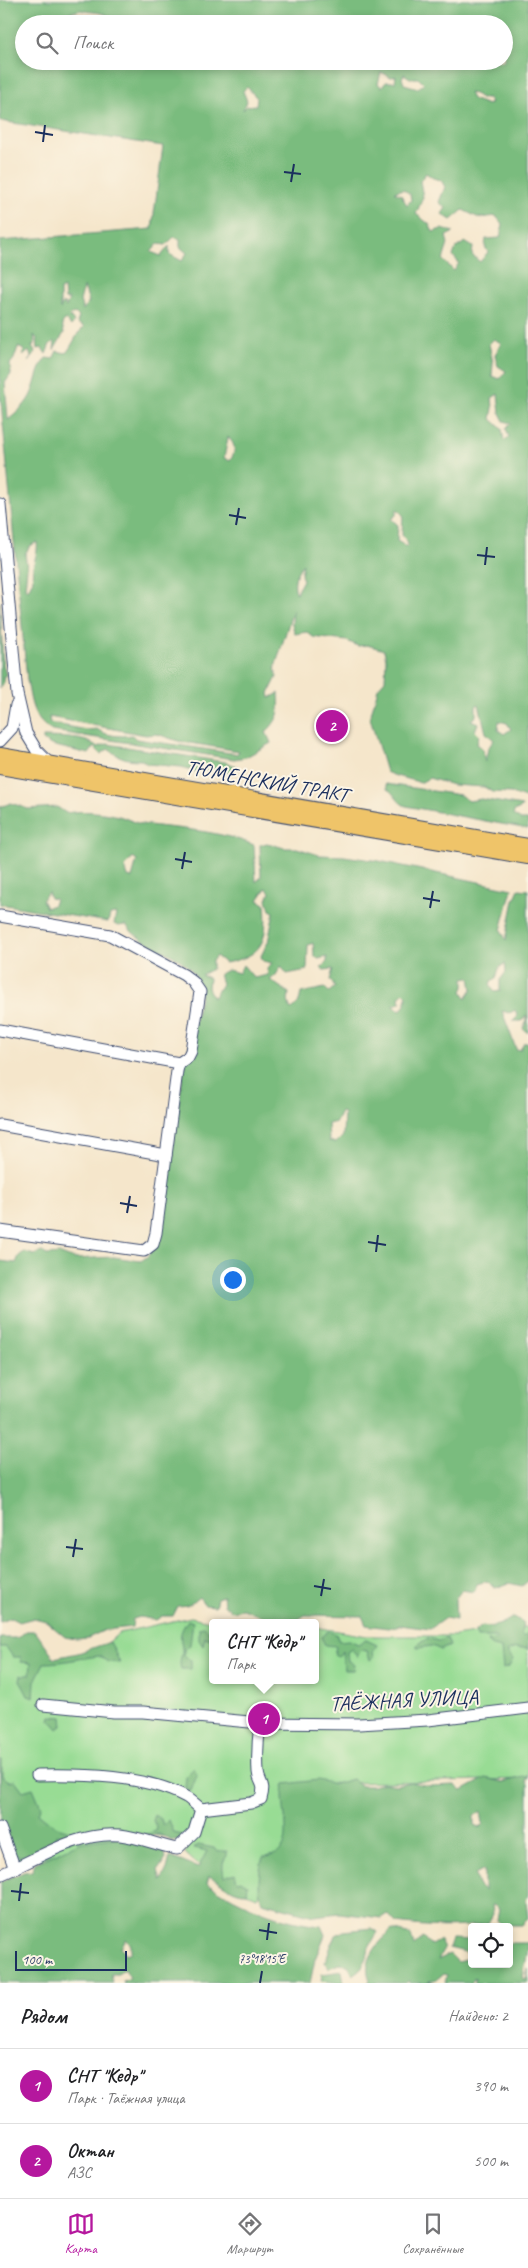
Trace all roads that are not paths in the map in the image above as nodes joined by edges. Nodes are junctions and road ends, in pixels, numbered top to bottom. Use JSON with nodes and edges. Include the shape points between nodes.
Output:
{"nodes":[{"id":1,"x":0,"y":504,"type":"edge"},
{"id":2,"x":17,"y":694,"type":"junction"},
{"id":3,"x":0,"y":741,"type":"edge"},
{"id":4,"x":0,"y":755,"type":"edge"},
{"id":5,"x":49,"y":763,"type":"junction"},
{"id":6,"x":0,"y":767,"type":"edge"},
{"id":7,"x":528,"y":846,"type":"edge"},
{"id":8,"x":528,"y":857,"type":"edge"},
{"id":9,"x":0,"y":916,"type":"edge"},
{"id":10,"x":0,"y":1030,"type":"edge"},
{"id":11,"x":179,"y":1063,"type":"junction"},
{"id":12,"x":0,"y":1126,"type":"edge"},
{"id":13,"x":166,"y":1155,"type":"junction"},
{"id":14,"x":0,"y":1231,"type":"edge"},
{"id":15,"x":43,"y":1705,"type":"dead end"},
{"id":16,"x":528,"y":1708,"type":"edge"},
{"id":17,"x":260,"y":1723,"type":"junction"},
{"id":18,"x":37,"y":1775,"type":"dead end"},
{"id":19,"x":201,"y":1810,"type":"junction"},
{"id":20,"x":0,"y":1828,"type":"edge"},
{"id":21,"x":8,"y":1872,"type":"edge"}],
"edges":[{"from":1,"to":2,"type":"street"},
{"from":2,"to":3,"type":"street","via":[[14,723],[8,735]]},
{"from":2,"to":5,"type":"street","via":[[26,734]]},
{"from":4,"to":5,"type":"main road","name":"ТЮМЕНСКИЙ ТРАКТ"},
{"from":5,"to":7,"type":"main road","name":"ТЮМЕНСКИЙ ТРАКТ"},
{"from":6,"to":8,"type":"main road","name":"ТЮМЕНСКИЙ ТРАКТ"},
{"from":9,"to":11,"type":"street","via":[[110,935],[193,982],[200,992],[190,1050],[188,1057]]},
{"from":10,"to":11,"type":"street"},
{"from":11,"to":13,"type":"street"},
{"from":12,"to":13,"type":"street"},
{"from":13,"to":14,"type":"street","via":[[156,1233],[153,1244],[144,1251]]},
{"from":15,"to":17,"type":"street","name":"ТАЁЖНАЯ УЛИЦА"},
{"from":16,"to":17,"type":"street","name":"ТАЁЖНАЯ УЛИЦА","via":[[376,1723]]},
{"from":17,"to":19,"type":"street","via":[[258,1774],[264,1783],[261,1799]]},
{"from":18,"to":19,"type":"street","via":[[85,1776],[149,1784],[188,1798]]},
{"from":19,"to":21,"type":"street","via":[[194,1832],[177,1849],[109,1834],[84,1838]]},
{"from":20,"to":21,"type":"street","via":[[9,1853]]}]}
